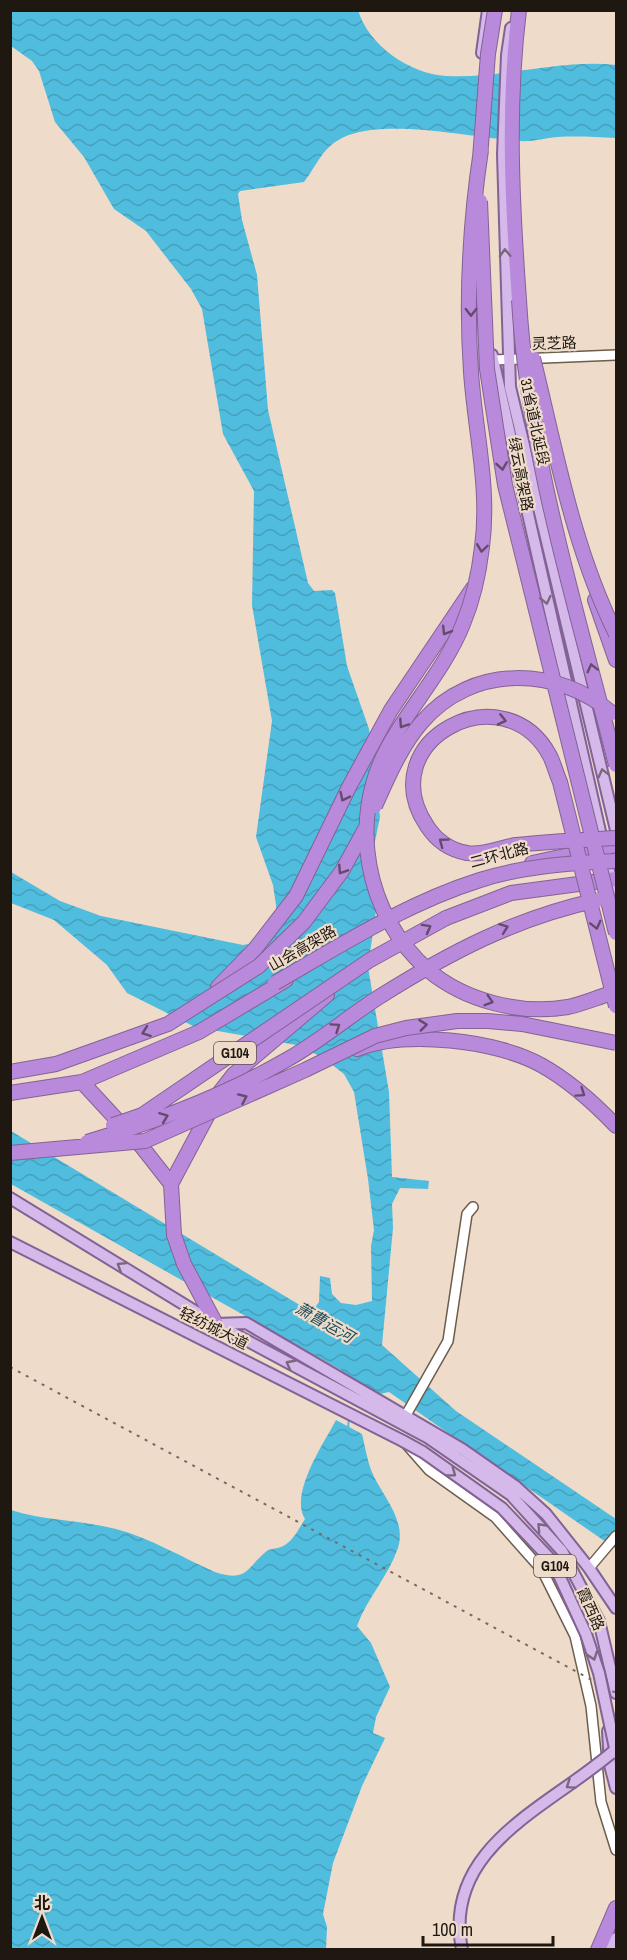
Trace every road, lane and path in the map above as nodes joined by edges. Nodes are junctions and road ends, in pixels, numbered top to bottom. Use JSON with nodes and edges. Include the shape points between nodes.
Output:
{"nodes":[{"id":1,"x":488,"y":10,"type":"edge"},
{"id":2,"x":495,"y":10,"type":"edge"},
{"id":3,"x":514,"y":10,"type":"edge"},
{"id":4,"x":519,"y":10,"type":"edge"},
{"id":5,"x":478,"y":150,"type":"junction"},
{"id":6,"x":519,"y":300,"type":"junction"},
{"id":7,"x":616,"y":355,"type":"edge"},
{"id":8,"x":508,"y":359,"type":"junction"},
{"id":9,"x":493,"y":360,"type":"junction"},
{"id":10,"x":569,"y":505,"type":"junction"},
{"id":11,"x":477,"y":581,"type":"junction"},
{"id":12,"x":616,"y":633,"type":"edge"},
{"id":13,"x":616,"y":660,"type":"edge"},
{"id":14,"x":616,"y":717,"type":"edge"},
{"id":15,"x":616,"y":765,"type":"edge"},
{"id":16,"x":616,"y":830,"type":"edge"},
{"id":17,"x":616,"y":838,"type":"edge"},
{"id":18,"x":610,"y":846,"type":"edge"},
{"id":19,"x":616,"y":861,"type":"edge"},
{"id":20,"x":614,"y":879,"type":"edge"},
{"id":21,"x":616,"y":900,"type":"edge"},
{"id":22,"x":616,"y":933,"type":"edge"},
{"id":23,"x":370,"y":960,"type":"junction"},
{"id":24,"x":616,"y":990,"type":"edge"},
{"id":25,"x":616,"y":1006,"type":"edge"},
{"id":26,"x":168,"y":1024,"type":"junction"},
{"id":27,"x":616,"y":1043,"type":"edge"},
{"id":28,"x":305,"y":1070,"type":"junction"},
{"id":29,"x":10,"y":1072,"type":"edge"},
{"id":30,"x":82,"y":1082,"type":"junction"},
{"id":31,"x":10,"y":1085,"type":"edge"},
{"id":32,"x":10,"y":1093,"type":"edge"},
{"id":33,"x":616,"y":1126,"type":"edge"},
{"id":34,"x":68,"y":1148,"type":"junction"},
{"id":35,"x":10,"y":1155,"type":"edge"},
{"id":36,"x":171,"y":1189,"type":"junction"},
{"id":37,"x":10,"y":1198,"type":"edge"},
{"id":38,"x":473,"y":1207,"type":"dead end"},
{"id":39,"x":10,"y":1242,"type":"edge"},
{"id":40,"x":216,"y":1324,"type":"junction"},
{"id":41,"x":383,"y":1408,"type":"junction"},
{"id":42,"x":408,"y":1412,"type":"junction"},
{"id":43,"x":403,"y":1441,"type":"junction"},
{"id":44,"x":616,"y":1536,"type":"edge"},
{"id":45,"x":589,"y":1568,"type":"junction"},
{"id":46,"x":616,"y":1608,"type":"edge"},
{"id":47,"x":616,"y":1693,"type":"edge"},
{"id":48,"x":607,"y":1713,"type":"junction"},
{"id":49,"x":616,"y":1751,"type":"edge"},
{"id":50,"x":616,"y":1788,"type":"edge"},
{"id":51,"x":616,"y":1850,"type":"edge"},
{"id":52,"x":616,"y":1908,"type":"edge"},
{"id":53,"x":616,"y":1914,"type":"edge"},
{"id":54,"x":616,"y":1921,"type":"edge"},
{"id":55,"x":608,"y":1946,"type":"edge"},
{"id":56,"x":462,"y":1950,"type":"edge"}],
"edges":[{"from":1,"to":5,"type":"main road"},
{"from":2,"to":5,"type":"highway","name":"绿云高架路","bridge":true},
{"from":8,"to":3,"type":"main road","name":"31省道北延段","one_way":true,"via":[[503,154],[507,55]]},
{"from":4,"to":6,"type":"highway","name":"绿云高架路","via":[[511,128]]},
{"from":5,"to":9,"type":"main road","via":[[481,292]]},
{"from":5,"to":11,"type":"highway","one_way":true,"bridge":true,"via":[[471,219],[471,372],[486,508]]},
{"from":5,"to":22,"type":"highway","name":"绿云高架路","one_way":true,"bridge":true,"via":[[487,369],[505,485]]},
{"from":6,"to":10,"type":"highway","bridge":true},
{"from":15,"to":6,"type":"highway","name":"绿云高架路","one_way":true,"bridge":true,"via":[[536,432]]},
{"from":7,"to":8,"type":"street","name":"灵芝路"},
{"from":8,"to":9,"type":"street","name":"灵芝路"},
{"from":16,"to":8,"type":"main road","name":"31省道北延段","one_way":true,"via":[[510,387]]},
{"from":9,"to":18,"type":"main road","one_way":true},
{"from":10,"to":12,"type":"highway","bridge":true,"via":[[597,596]]},
{"from":10,"to":13,"type":"highway","bridge":true,"via":[[591,590]]},
{"from":11,"to":24,"type":"highway","one_way":true,"bridge":true,"via":[[463,625],[388,748],[374,781],[366,840],[376,892],[395,934],[415,958],[440,979],[491,1004],[568,1006]]},
{"from":11,"to":26,"type":"highway","one_way":true,"via":[[391,710],[296,896],[228,980]]},
{"from":14,"to":26,"type":"highway","one_way":true,"bridge":true,"via":[[596,699],[571,687],[529,677],[479,683],[444,700],[409,738],[342,871],[304,922],[259,966]]},
{"from":17,"to":25,"type":"highway","one_way":true,"bridge":true,"via":[[586,840],[577,840],[567,840],[548,841],[469,854],[447,847],[419,814],[413,793],[415,771],[430,740],[458,721],[489,717],[507,720],[537,740],[549,755],[560,782],[574,838],[577,849]]},
{"from":18,"to":20,"type":"main road"},
{"from":18,"to":30,"type":"highway","name":"二环北路","number":"G104","bridge":true,"via":[[473,878],[395,913],[199,1032]]},
{"from":19,"to":31,"type":"highway","name":"山会高架路","bridge":true,"via":[[566,863],[481,879],[397,914],[188,1032],[59,1079]]},
{"from":20,"to":21,"type":"main road"},
{"from":23,"to":20,"type":"highway","number":"G104","one_way":true,"bridge":true,"via":[[446,918],[511,893]]},
{"from":34,"to":21,"type":"highway","one_way":true,"bridge":true,"via":[[147,1124],[221,1095],[291,1058],[378,998],[495,932],[554,910]]},
{"from":23,"to":35,"type":"highway","number":"G104","bridge":true,"via":[[142,1115],[39,1151]]},
{"from":23,"to":36,"type":"highway","bridge":true,"via":[[254,1055],[219,1092]]},
{"from":26,"to":29,"type":"highway","one_way":true,"bridge":true,"via":[[56,1064]]},
{"from":28,"to":27,"type":"highway","one_way":true,"bridge":true,"via":[[375,1036],[457,1021],[522,1024]]},
{"from":28,"to":33,"type":"highway","one_way":true,"bridge":true,"via":[[366,1046],[453,1040],[541,1065],[589,1098]]},
{"from":34,"to":28,"type":"highway","one_way":true,"bridge":true,"via":[[145,1141]]},
{"from":30,"to":32,"type":"highway","number":"G104"},
{"from":30,"to":36,"type":"highway","via":[[142,1147]]},
{"from":34,"to":35,"type":"highway","bridge":true},
{"from":36,"to":40,"type":"highway","via":[[174,1235],[184,1264]]},
{"from":40,"to":37,"type":"main road","one_way":true},
{"from":38,"to":42,"type":"street","via":[[467,1214],[448,1341]]},
{"from":39,"to":43,"type":"main road","name":"轻纺城大道","number":"G104"},
{"from":41,"to":40,"type":"main road","one_way":true,"via":[[246,1323]]},
{"from":41,"to":42,"type":"main road"},
{"from":47,"to":41,"type":"main road","name":"霞西路","one_way":true,"via":[[598,1621],[562,1551],[511,1495]]},
{"from":42,"to":45,"type":"main road","via":[[515,1486],[546,1514]]},
{"from":43,"to":48,"type":"main road","name":"霞西路","number":"G104","one_way":true,"bridge":true,"via":[[502,1508],[553,1562],[586,1634]]},
{"from":43,"to":51,"type":"street","via":[[429,1470],[495,1517],[543,1570],[575,1636],[591,1706],[601,1802]]},
{"from":44,"to":45,"type":"street"},
{"from":45,"to":46,"type":"main road"},
{"from":48,"to":49,"type":"main road","name":"霞西路","number":"G104","bridge":true},
{"from":48,"to":50,"type":"main road","bridge":true,"via":[[610,1765]]},
{"from":49,"to":56,"type":"main road","one_way":true,"bridge":true,"via":[[488,1848],[476,1866],[460,1913]]},
{"from":52,"to":55,"type":"highway"},
{"from":53,"to":55,"type":"street"},
{"from":54,"to":55,"type":"main road"}]}
